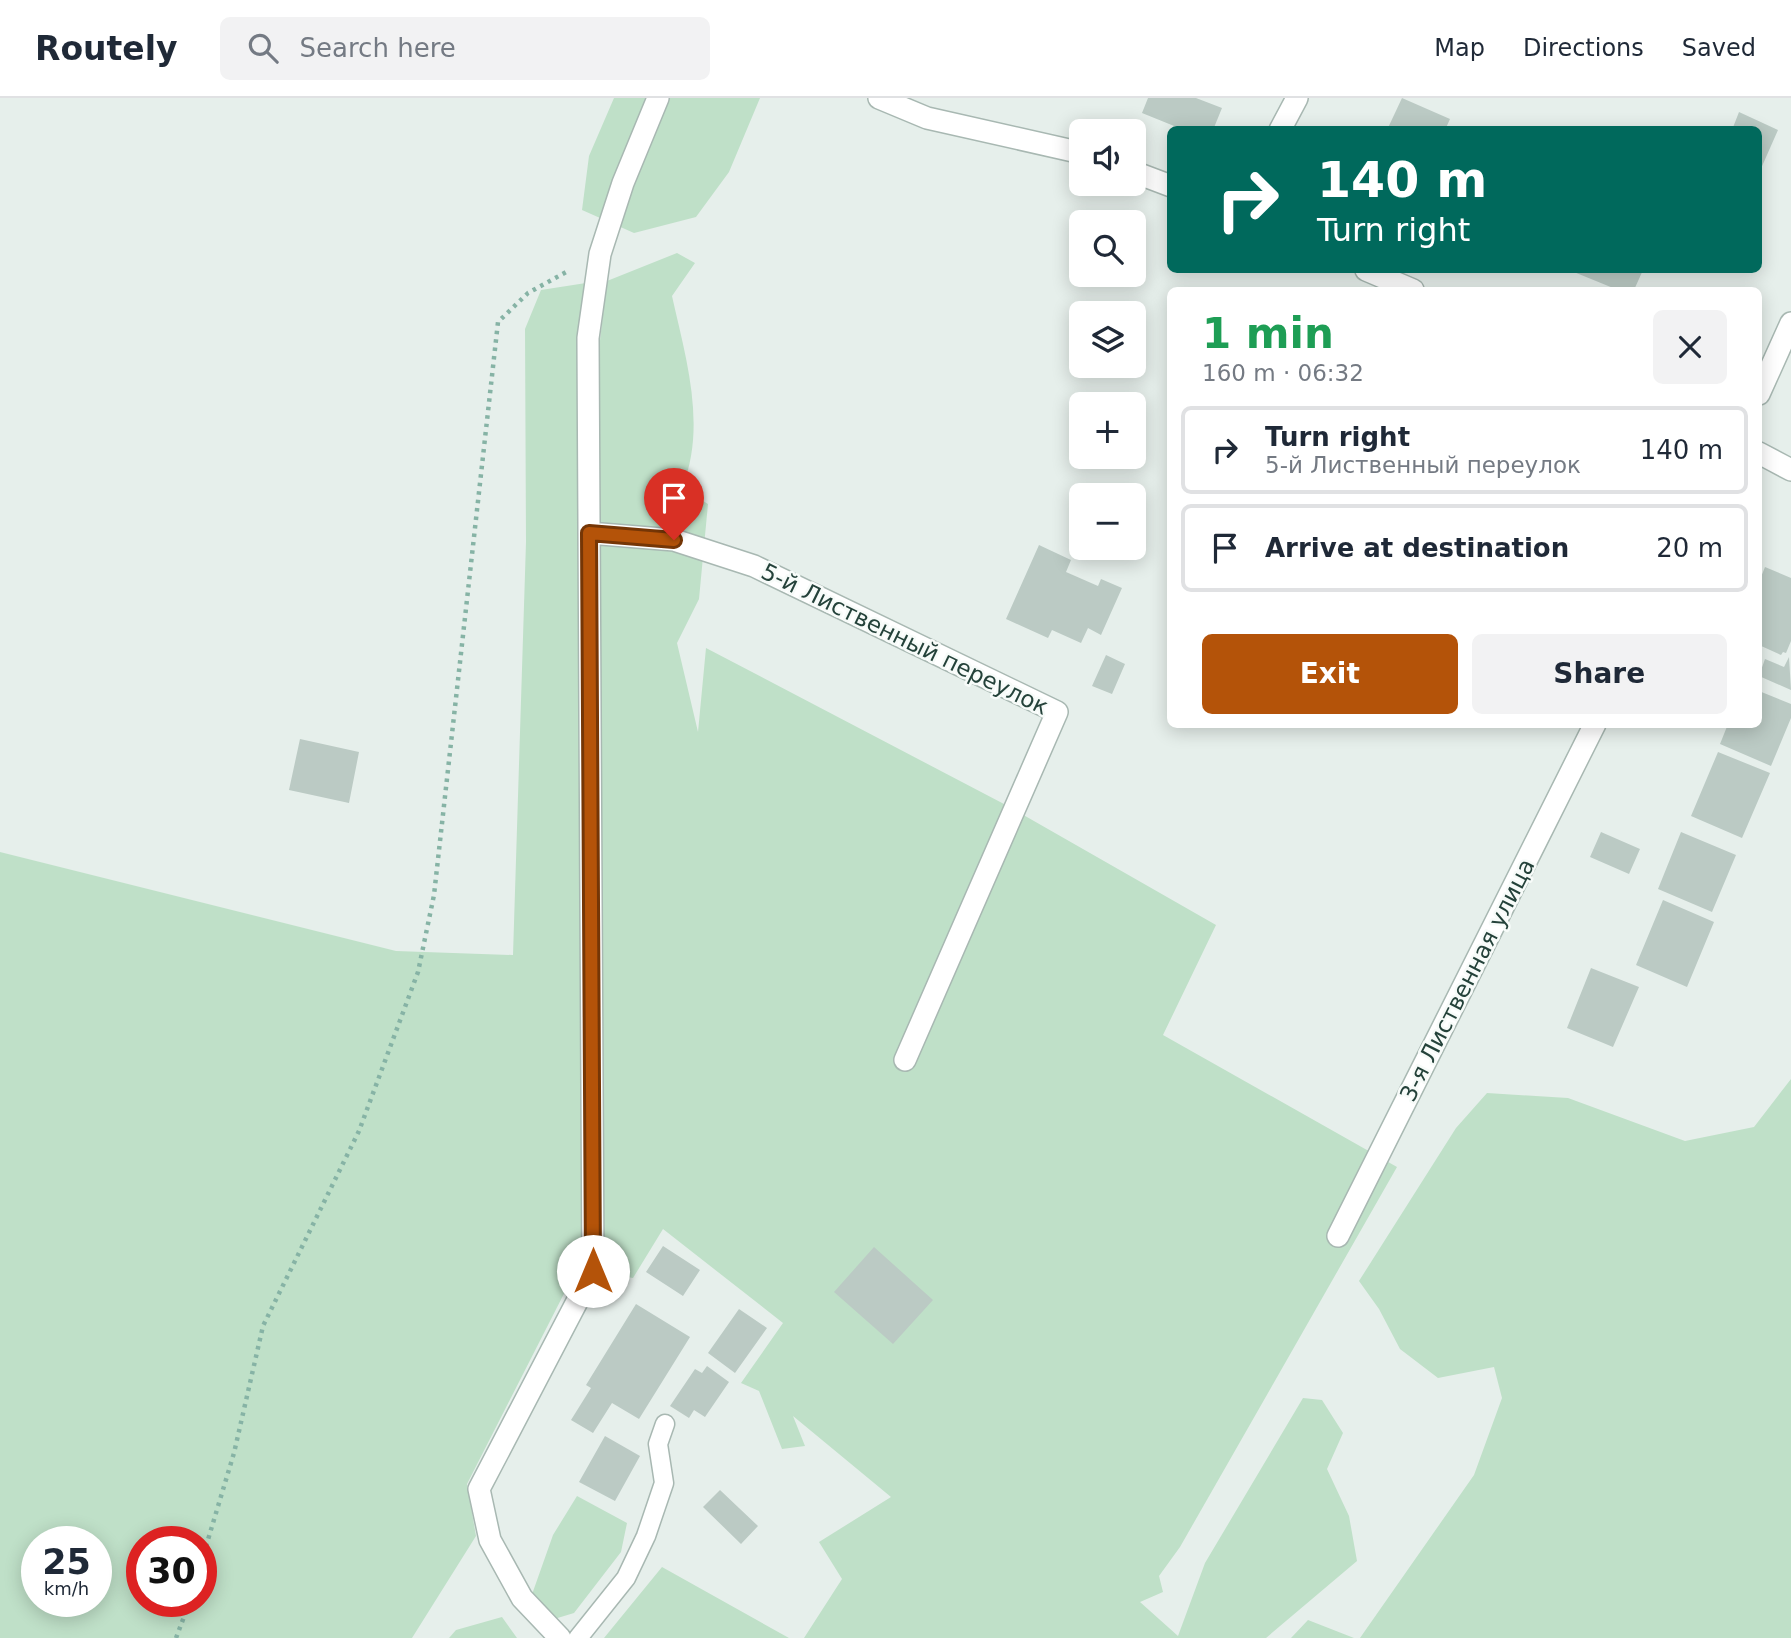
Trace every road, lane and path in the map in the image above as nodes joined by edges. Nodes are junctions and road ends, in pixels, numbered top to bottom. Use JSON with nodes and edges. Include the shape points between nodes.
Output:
{"nodes":[{"id":1,"x":658,"y":98,"type":"edge"},
{"id":2,"x":879,"y":98,"type":"edge"},
{"id":3,"x":1297,"y":98,"type":"edge"},
{"id":4,"x":1282,"y":126,"type":"edge"},
{"id":5,"x":1069,"y":150,"type":"edge"},
{"id":6,"x":1146,"y":177,"type":"edge"},
{"id":7,"x":1167,"y":184,"type":"edge"},
{"id":8,"x":600,"y":254,"type":"junction"},
{"id":9,"x":1373,"y":273,"type":"edge"},
{"id":10,"x":1406,"y":287,"type":"edge"},
{"id":11,"x":1791,"y":323,"type":"edge"},
{"id":12,"x":1762,"y":387,"type":"edge"},
{"id":13,"x":1762,"y":455,"type":"edge"},
{"id":14,"x":1791,"y":470,"type":"edge"},
{"id":15,"x":589,"y":533,"type":"junction"},
{"id":16,"x":1593,"y":728,"type":"edge"},
{"id":17,"x":905,"y":1060,"type":"dead end"},
{"id":18,"x":1338,"y":1236,"type":"dead end"},
{"id":19,"x":665,"y":1424,"type":"dead end"},
{"id":20,"x":212,"y":1526,"type":"edge"},
{"id":21,"x":184,"y":1617,"type":"edge"},
{"id":22,"x":176,"y":1638,"type":"edge"},
{"id":23,"x":560,"y":1638,"type":"edge"},
{"id":24,"x":578,"y":1638,"type":"edge"}],
"edges":[{"from":1,"to":8,"type":"street","via":[[622,183]]},
{"from":2,"to":5,"type":"street","via":[[927,118]]},
{"from":3,"to":4,"type":"street"},
{"from":6,"to":7,"type":"street"},
{"from":8,"to":15,"type":"street","via":[[588,338]]},
{"from":8,"to":20,"type":"path","via":[[528,293],[498,322],[438,869],[418,972],[359,1131],[263,1326]]},
{"from":9,"to":10,"type":"street"},
{"from":11,"to":12,"type":"street"},
{"from":13,"to":14,"type":"street"},
{"from":15,"to":17,"type":"street","name":"5-й Лиственный переулок","via":[[674,540],[754,566],[1057,712]]},
{"from":15,"to":23,"type":"street","via":[[593,1271],[479,1489],[490,1540],[522,1598]]},
{"from":16,"to":18,"type":"street","name":"3-я Лиственная улица"},
{"from":19,"to":24,"type":"lane","via":[[658,1444],[664,1483],[646,1536],[626,1578]]},
{"from":21,"to":22,"type":"path"}]}
